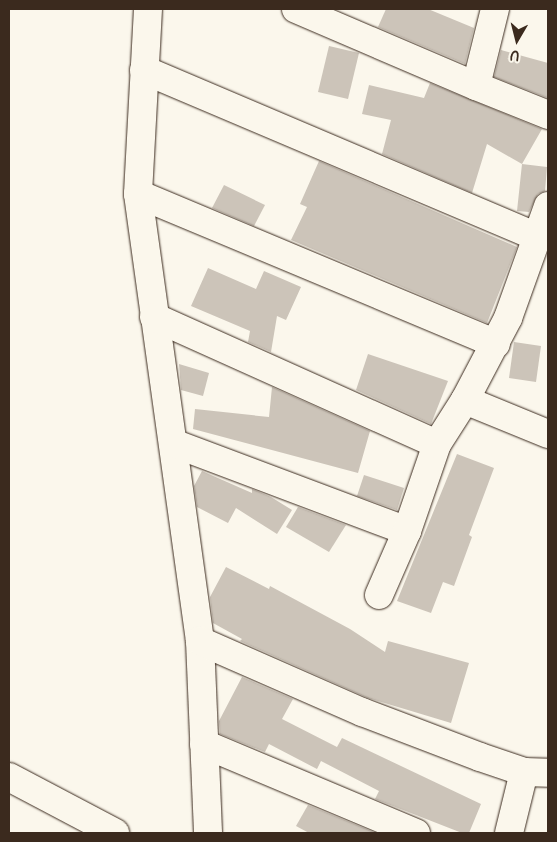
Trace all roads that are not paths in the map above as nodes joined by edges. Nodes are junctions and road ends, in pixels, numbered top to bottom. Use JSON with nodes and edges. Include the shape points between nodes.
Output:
{"nodes":[{"id":1,"x":148,"y":9,"type":"edge"},
{"id":2,"x":296,"y":9,"type":"edge"},
{"id":3,"x":495,"y":9,"type":"edge"},
{"id":4,"x":144,"y":70,"type":"junction"},
{"id":5,"x":476,"y":86,"type":"junction"},
{"id":6,"x":548,"y":115,"type":"edge"},
{"id":7,"x":138,"y":194,"type":"junction"},
{"id":8,"x":548,"y":206,"type":"edge"},
{"id":9,"x":536,"y":237,"type":"junction"},
{"id":10,"x":154,"y":317,"type":"junction"},
{"id":11,"x":496,"y":344,"type":"junction"},
{"id":12,"x":465,"y":400,"type":"junction"},
{"id":13,"x":548,"y":434,"type":"edge"},
{"id":14,"x":173,"y":443,"type":"junction"},
{"id":15,"x":437,"y":444,"type":"junction"},
{"id":16,"x":407,"y":531,"type":"junction"},
{"id":17,"x":379,"y":595,"type":"dead end"},
{"id":18,"x":200,"y":641,"type":"junction"},
{"id":19,"x":204,"y":744,"type":"junction"},
{"id":20,"x":536,"y":773,"type":"edge"},
{"id":21,"x":9,"y":777,"type":"edge"},
{"id":22,"x":115,"y":833,"type":"edge"},
{"id":23,"x":208,"y":833,"type":"edge"},
{"id":24,"x":416,"y":833,"type":"edge"},
{"id":25,"x":509,"y":833,"type":"edge"}],
"edges":[{"from":1,"to":4,"type":"street"},
{"from":2,"to":5,"type":"street"},
{"from":3,"to":5,"type":"street"},
{"from":4,"to":7,"type":"street"},
{"from":4,"to":9,"type":"street"},
{"from":5,"to":6,"type":"street"},
{"from":7,"to":10,"type":"street"},
{"from":7,"to":11,"type":"street"},
{"from":8,"to":9,"type":"street"},
{"from":9,"to":11,"type":"street","via":[[520,289]]},
{"from":10,"to":14,"type":"street"},
{"from":10,"to":15,"type":"street"},
{"from":11,"to":12,"type":"street"},
{"from":12,"to":13,"type":"street"},
{"from":12,"to":15,"type":"street"},
{"from":14,"to":16,"type":"street"},
{"from":14,"to":18,"type":"street"},
{"from":15,"to":16,"type":"street"},
{"from":16,"to":17,"type":"street"},
{"from":18,"to":19,"type":"street"},
{"from":18,"to":20,"type":"street","via":[[362,712]]},
{"from":19,"to":23,"type":"street"},
{"from":19,"to":24,"type":"street"},
{"from":20,"to":25,"type":"street"},
{"from":21,"to":22,"type":"street"}]}
